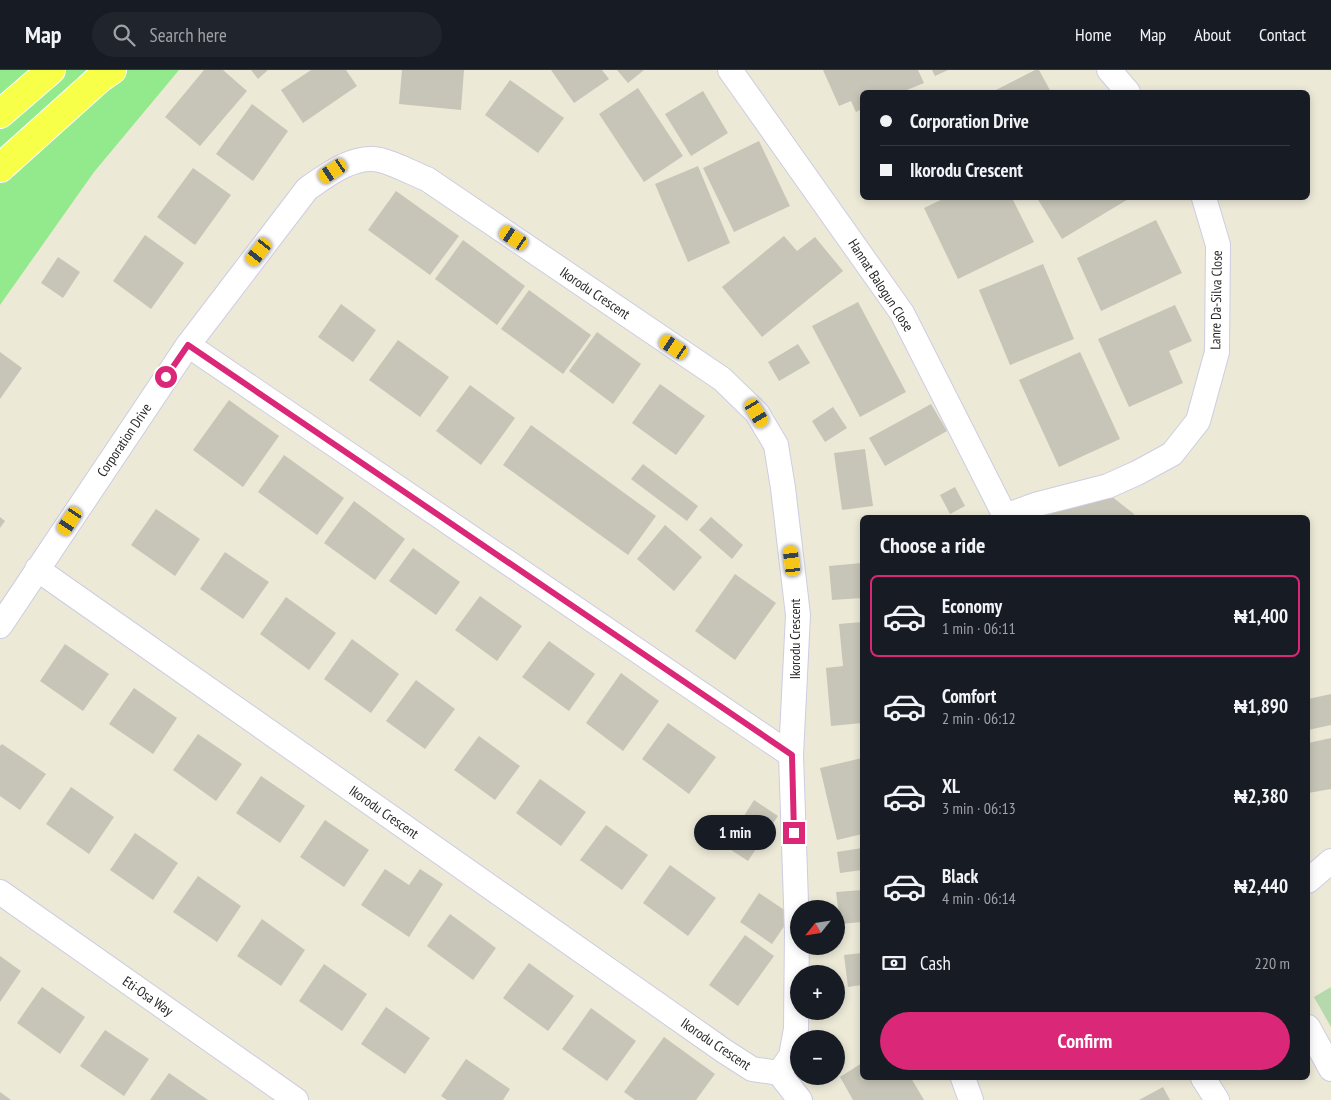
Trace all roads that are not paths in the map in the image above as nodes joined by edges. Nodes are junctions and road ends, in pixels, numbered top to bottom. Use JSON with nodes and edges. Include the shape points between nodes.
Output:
{"nodes":[{"id":1,"x":51,"y":70,"type":"edge"},
{"id":2,"x":112,"y":70,"type":"edge"},
{"id":3,"x":730,"y":70,"type":"edge"},
{"id":4,"x":1109,"y":70,"type":"edge"},
{"id":5,"x":1126,"y":90,"type":"edge"},
{"id":6,"x":0,"y":114,"type":"edge"},
{"id":7,"x":0,"y":168,"type":"edge"},
{"id":8,"x":333,"y":171,"type":"joint"},
{"id":9,"x":1205,"y":200,"type":"edge"},
{"id":10,"x":188,"y":345,"type":"junction"},
{"id":11,"x":1003,"y":515,"type":"edge"},
{"id":12,"x":1007,"y":515,"type":"edge"},
{"id":13,"x":37,"y":569,"type":"junction"},
{"id":14,"x":0,"y":626,"type":"edge"},
{"id":15,"x":792,"y":755,"type":"junction"},
{"id":16,"x":1331,"y":861,"type":"edge"},
{"id":17,"x":1310,"y":879,"type":"edge"},
{"id":18,"x":0,"y":892,"type":"edge"},
{"id":19,"x":1310,"y":1031,"type":"edge"},
{"id":20,"x":1331,"y":1069,"type":"edge"},
{"id":21,"x":779,"y":1073,"type":"junction"},
{"id":22,"x":964,"y":1080,"type":"edge"},
{"id":23,"x":1204,"y":1080,"type":"edge"},
{"id":24,"x":296,"y":1100,"type":"edge"},
{"id":25,"x":800,"y":1100,"type":"edge"},
{"id":26,"x":970,"y":1100,"type":"edge"},
{"id":27,"x":1217,"y":1100,"type":"edge"}],
"edges":[{"from":1,"to":6,"type":"main road"},
{"from":2,"to":7,"type":"main road"},
{"from":3,"to":11,"type":"street","name":"Hannat Balogun Close","via":[[902,313]]},
{"from":4,"to":5,"type":"street"},
{"from":8,"to":10,"type":"street","name":"Corporation Drive","via":[[307,189]]},
{"from":8,"to":15,"type":"street","name":"Ikorodu Crescent","via":[[353,161],[379,160],[427,180],[722,379],[757,413],[776,445],[798,615]]},
{"from":9,"to":12,"type":"street","name":"Lanre Da-Silva Close","via":[[1218,246],[1217,352],[1198,421],[1172,454],[1137,474],[1108,486]]},
{"from":10,"to":13,"type":"street","name":"Corporation Drive"},
{"from":10,"to":15,"type":"street"},
{"from":13,"to":14,"type":"street","name":"Corporation Drive"},
{"from":13,"to":21,"type":"street","name":"Ikorodu Crescent","via":[[724,1051],[752,1069]]},
{"from":15,"to":21,"type":"street","name":"Ikorodu Crescent","via":[[796,1028],[791,1056]]},
{"from":16,"to":17,"type":"street"},
{"from":18,"to":24,"type":"street","name":"Eti-Osa Way"},
{"from":19,"to":20,"type":"street"},
{"from":21,"to":25,"type":"street"},
{"from":22,"to":26,"type":"street"},
{"from":23,"to":27,"type":"street"}]}
